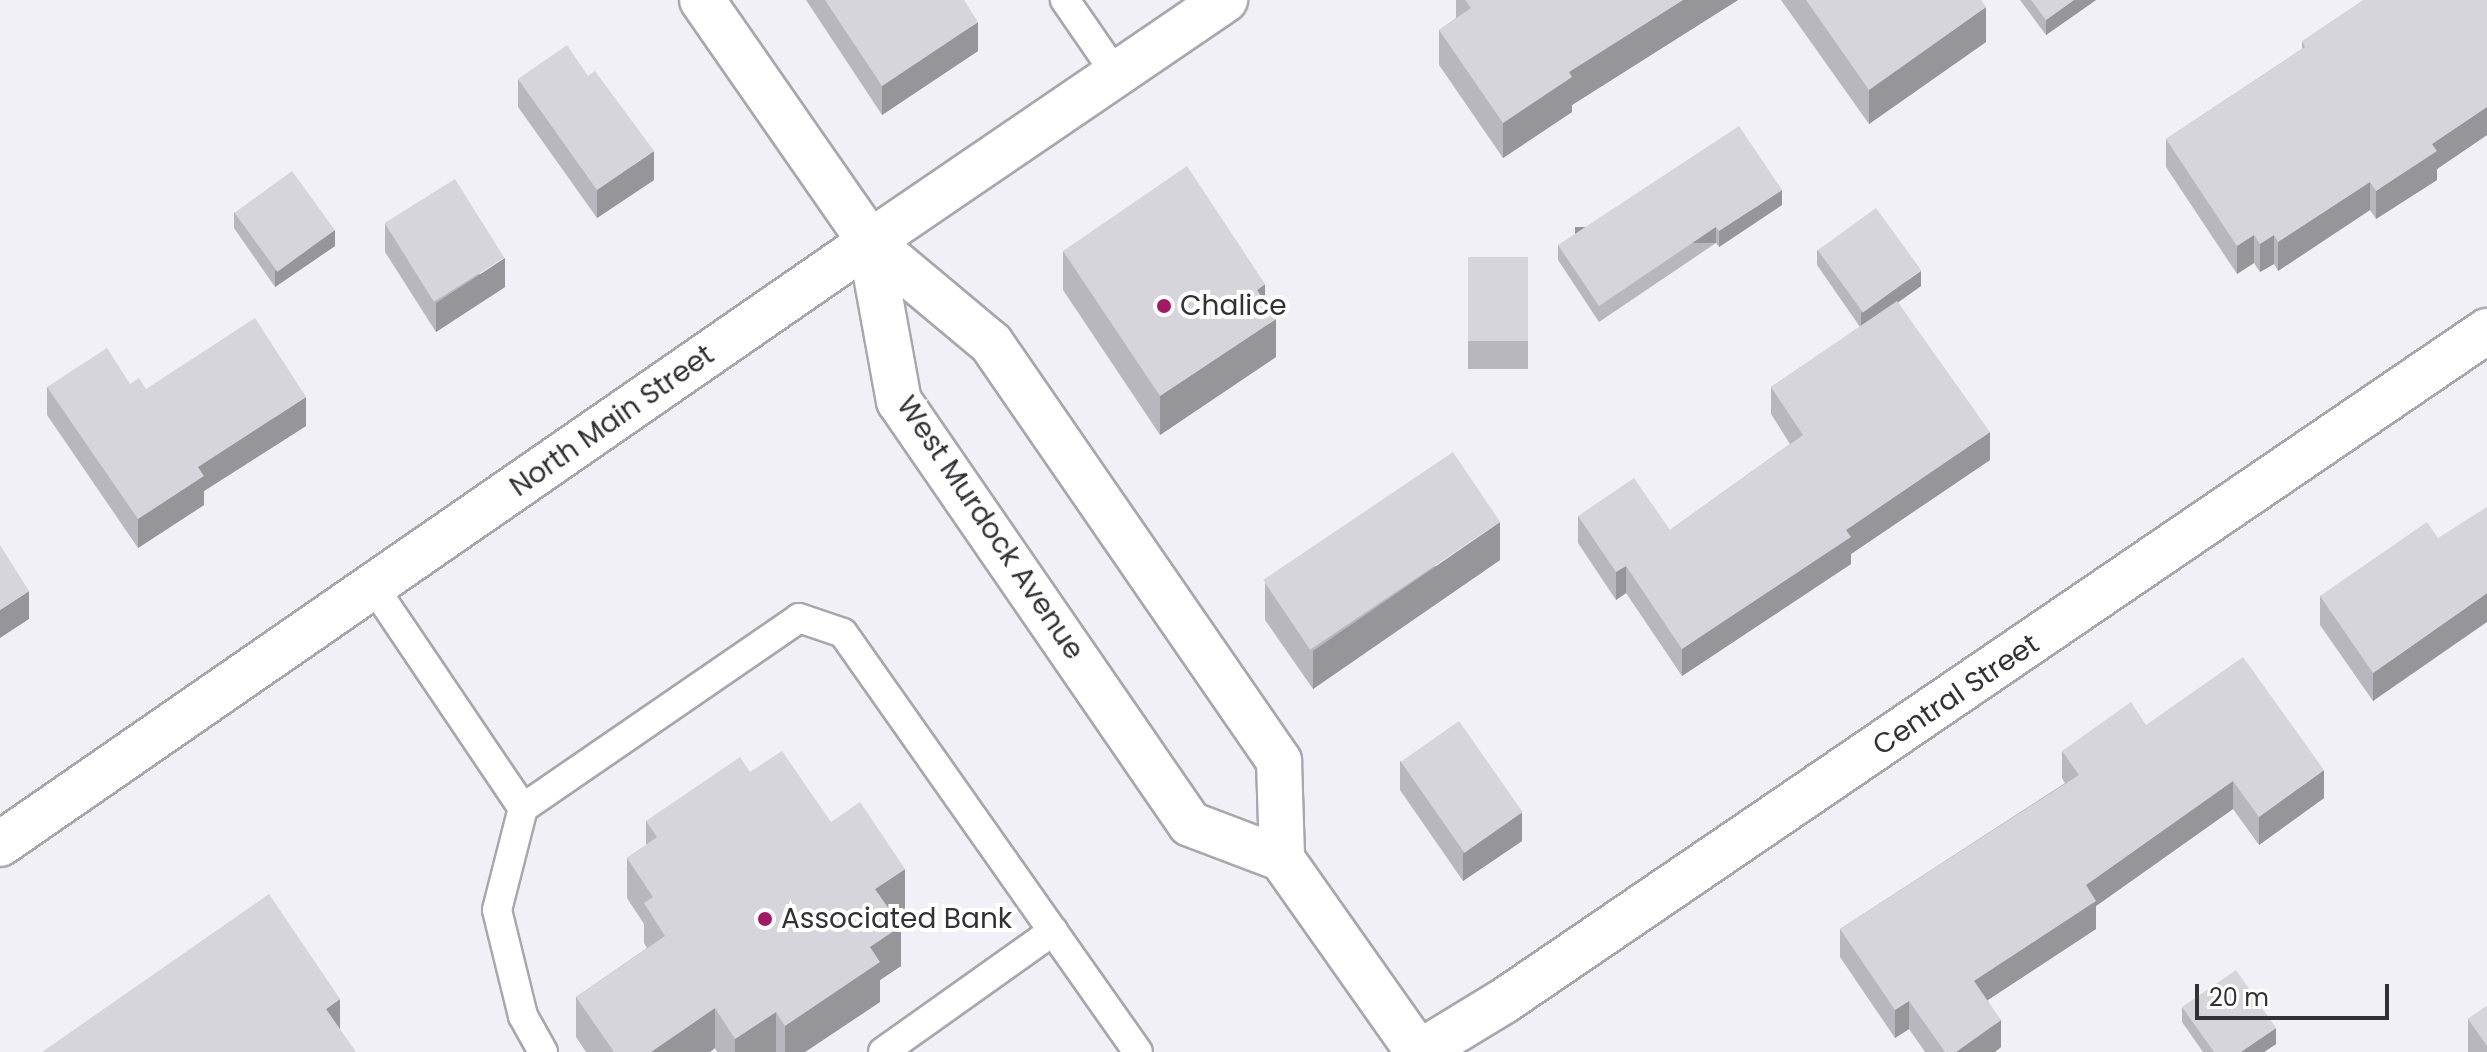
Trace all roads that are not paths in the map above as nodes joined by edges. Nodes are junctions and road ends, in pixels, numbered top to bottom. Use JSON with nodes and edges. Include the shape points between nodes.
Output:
{"nodes":[{"id":1,"x":702,"y":0,"type":"edge"},
{"id":2,"x":1065,"y":0,"type":"edge"},
{"id":3,"x":1225,"y":0,"type":"edge"},
{"id":4,"x":1116,"y":74,"type":"junction"},
{"id":5,"x":870,"y":242,"type":"junction"},
{"id":6,"x":2487,"y":331,"type":"edge"},
{"id":7,"x":373,"y":586,"type":"junction"},
{"id":8,"x":523,"y":808,"type":"junction"},
{"id":9,"x":0,"y":844,"type":"edge"},
{"id":10,"x":1282,"y":859,"type":"junction"},
{"id":11,"x":1053,"y":931,"type":"junction"},
{"id":12,"x":543,"y":1052,"type":"edge"},
{"id":13,"x":883,"y":1052,"type":"edge"},
{"id":14,"x":1138,"y":1052,"type":"edge"},
{"id":15,"x":1419,"y":1052,"type":"edge"}],
"edges":[{"from":1,"to":5,"type":"main road"},
{"from":2,"to":4,"type":"lane"},
{"from":3,"to":4,"type":"main road","name":"North Main Street"},
{"from":4,"to":5,"type":"main road","name":"North Main Street"},
{"from":5,"to":7,"type":"main road","name":"North Main Street"},
{"from":5,"to":10,"type":"main road","via":[[991,343],[1279,761]]},
{"from":5,"to":10,"type":"main road","name":"West Murdock Avenue","via":[[899,401],[1190,824]]},
{"from":6,"to":15,"type":"main road","name":"Central Street","via":[[1530,984]]},
{"from":7,"to":8,"type":"lane"},
{"from":7,"to":9,"type":"main road","name":"North Main Street"},
{"from":8,"to":11,"type":"lane","via":[[799,618],[843,633]]},
{"from":8,"to":12,"type":"lane","via":[[497,910],[523,1016]]},
{"from":10,"to":15,"type":"main road"},
{"from":11,"to":13,"type":"lane"},
{"from":11,"to":14,"type":"lane"}]}
